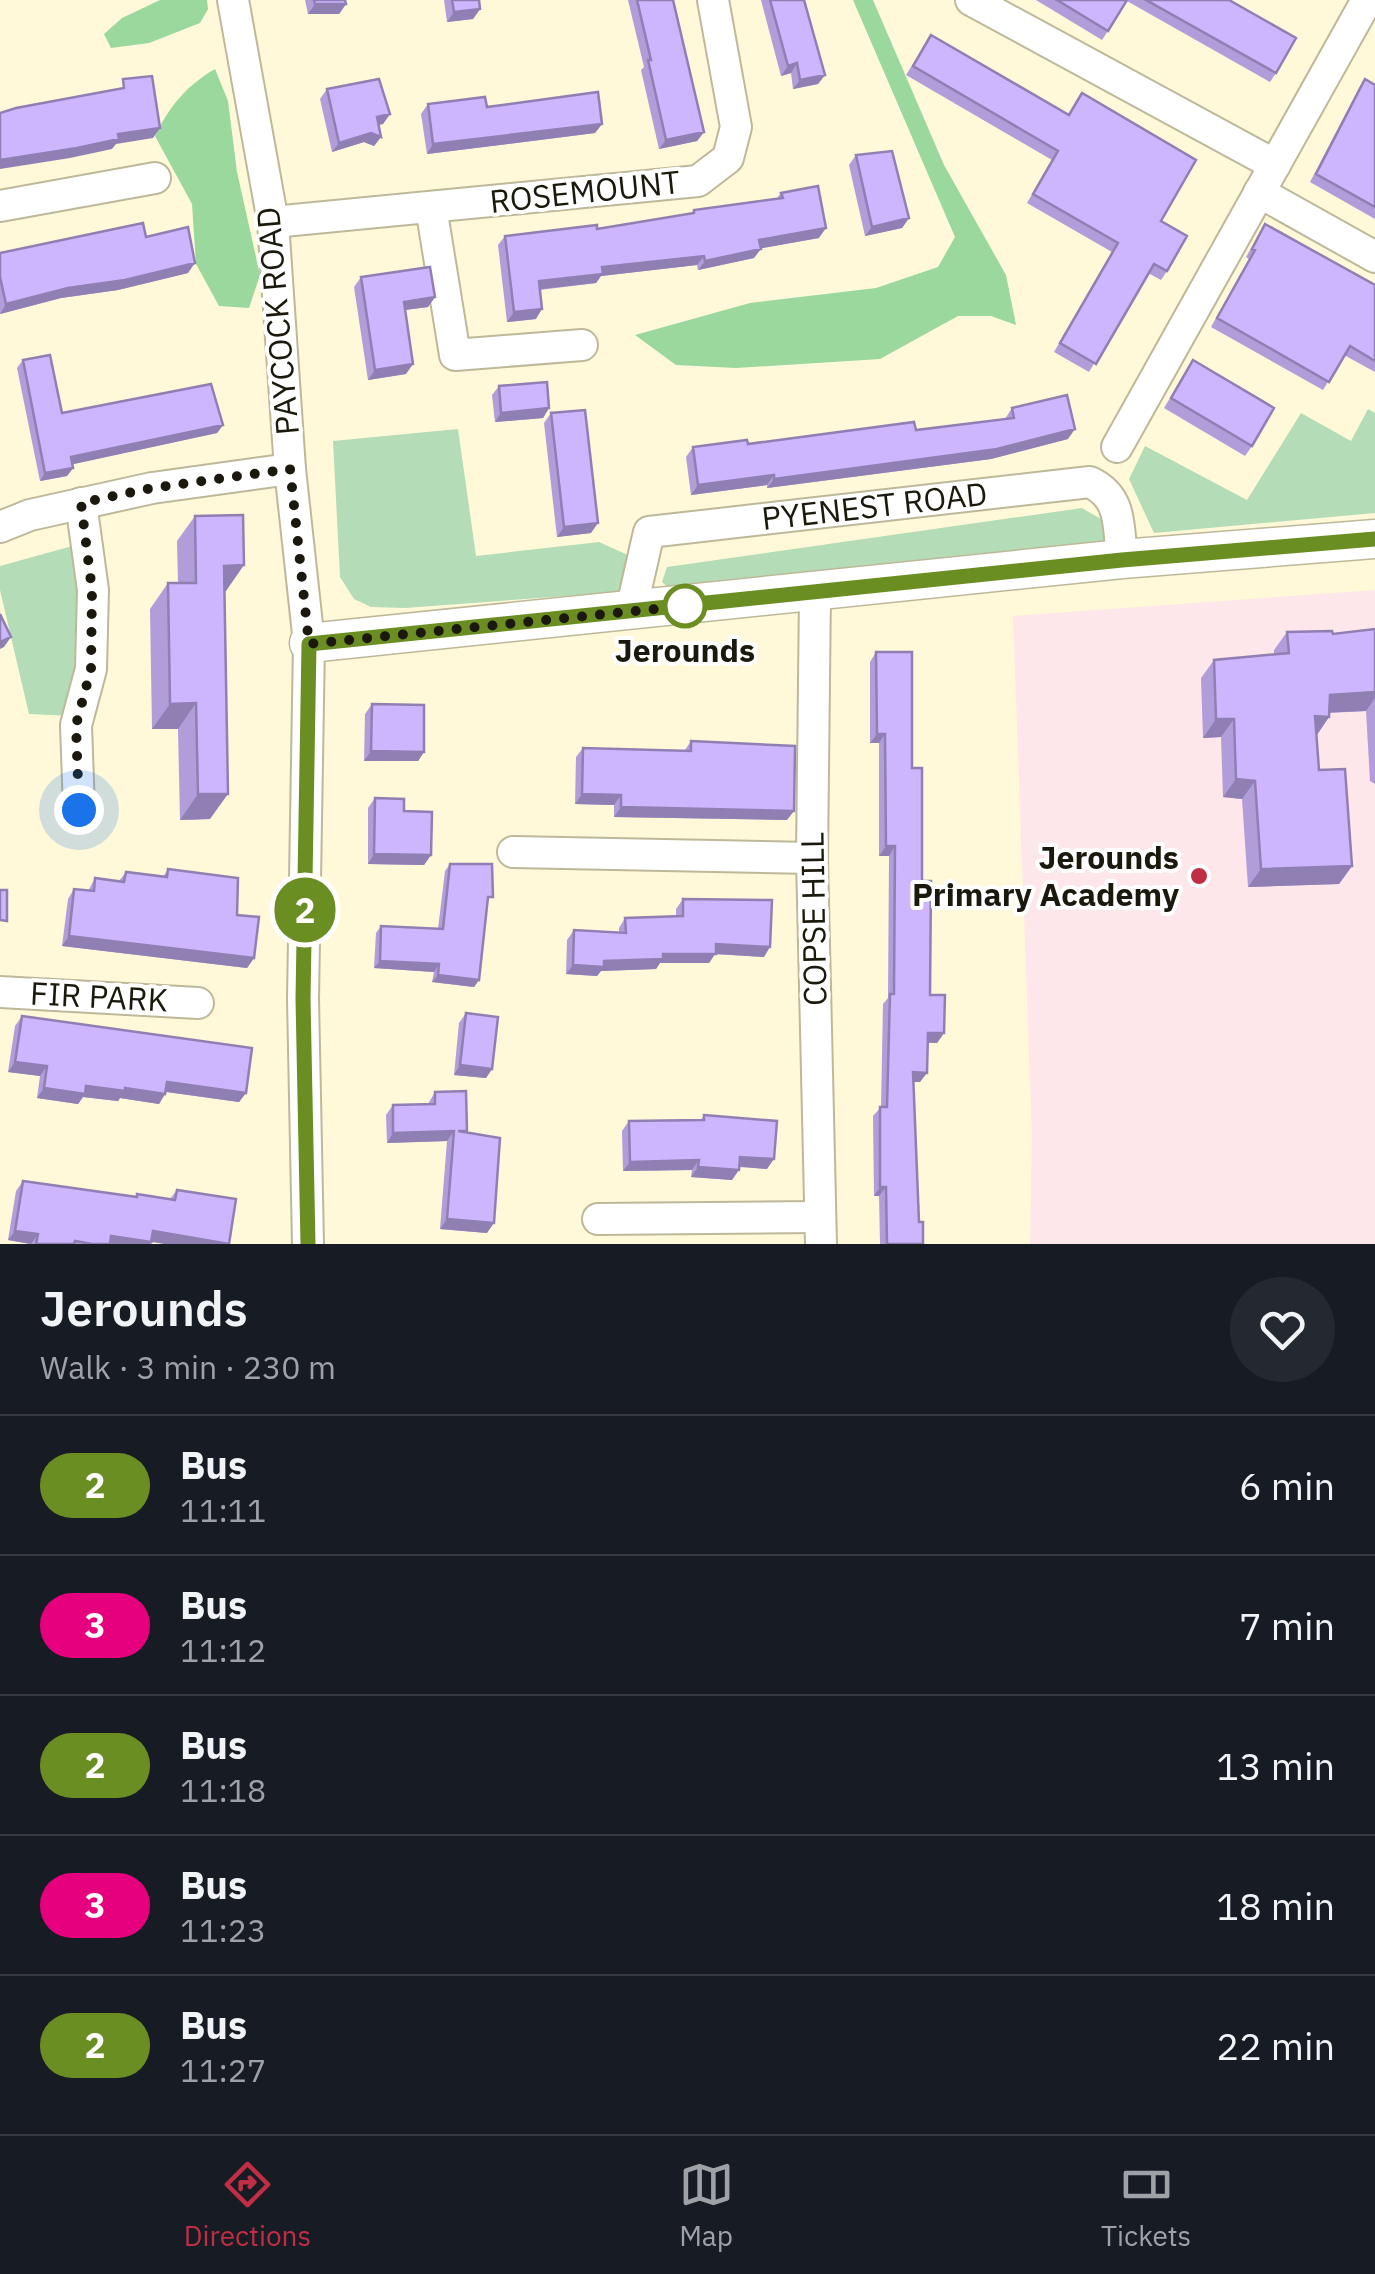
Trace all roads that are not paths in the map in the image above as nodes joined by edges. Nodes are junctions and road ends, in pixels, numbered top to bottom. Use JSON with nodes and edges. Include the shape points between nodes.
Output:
{"nodes":[{"id":1,"x":233,"y":0,"type":"edge"},
{"id":2,"x":713,"y":0,"type":"edge"},
{"id":3,"x":971,"y":0,"type":"edge"},
{"id":4,"x":1367,"y":0,"type":"edge"},
{"id":5,"x":1274,"y":165,"type":"junction"},
{"id":6,"x":155,"y":178,"type":"dead end"},
{"id":7,"x":1260,"y":192,"type":"junction"},
{"id":8,"x":0,"y":206,"type":"edge"},
{"id":9,"x":431,"y":207,"type":"junction"},
{"id":10,"x":273,"y":222,"type":"junction"},
{"id":11,"x":1375,"y":258,"type":"edge"},
{"id":12,"x":582,"y":344,"type":"dead end"},
{"id":13,"x":1118,"y":447,"type":"dead end"},
{"id":14,"x":290,"y":469,"type":"junction"},
{"id":15,"x":81,"y":503,"type":"junction"},
{"id":16,"x":0,"y":526,"type":"edge"},
{"id":17,"x":1375,"y":539,"type":"edge"},
{"id":18,"x":1122,"y":560,"type":"junction"},
{"id":19,"x":815,"y":593,"type":"junction"},
{"id":20,"x":631,"y":611,"type":"junction"},
{"id":21,"x":309,"y":644,"type":"junction"},
{"id":22,"x":79,"y":810,"type":"dead end"},
{"id":23,"x":513,"y":852,"type":"dead end"},
{"id":24,"x":812,"y":858,"type":"junction"},
{"id":25,"x":0,"y":992,"type":"edge"},
{"id":26,"x":198,"y":1003,"type":"dead end"},
{"id":27,"x":598,"y":1219,"type":"dead end"},
{"id":28,"x":821,"y":1230,"type":"edge"},
{"id":29,"x":308,"y":1244,"type":"edge"}],
"edges":[{"from":1,"to":10,"type":"street","name":"PAYCOCK ROAD"},
{"from":2,"to":9,"type":"street","name":"ROSEMOUNT","via":[[736,127],[728,158],[698,181]]},
{"from":3,"to":5,"type":"street"},
{"from":4,"to":5,"type":"street"},
{"from":5,"to":7,"type":"street"},
{"from":6,"to":8,"type":"street"},
{"from":7,"to":11,"type":"street"},
{"from":7,"to":13,"type":"street"},
{"from":9,"to":10,"type":"street","name":"ROSEMOUNT"},
{"from":9,"to":12,"type":"street","via":[[455,355]]},
{"from":10,"to":14,"type":"street","name":"PAYCOCK ROAD"},
{"from":14,"to":15,"type":"street"},
{"from":14,"to":21,"type":"street","name":"PAYCOCK ROAD"},
{"from":15,"to":16,"type":"street"},
{"from":15,"to":22,"type":"street","via":[[92,590],[91,669],[76,725]]},
{"from":17,"to":18,"type":"street"},
{"from":18,"to":19,"type":"street"},
{"from":18,"to":20,"type":"street","name":"PYENEST ROAD","via":[[1115,506],[1107,490],[1090,482],[649,532]]},
{"from":19,"to":20,"type":"street"},
{"from":19,"to":24,"type":"street","name":"COPSE HILL"},
{"from":20,"to":21,"type":"street"},
{"from":21,"to":29,"type":"street","name":"PAYCOCK ROAD","via":[[303,999]]},
{"from":23,"to":24,"type":"street"},
{"from":24,"to":28,"type":"street","name":"COPSE HILL"},
{"from":25,"to":26,"type":"street","name":"FIR PARK"},
{"from":27,"to":28,"type":"street"}]}
